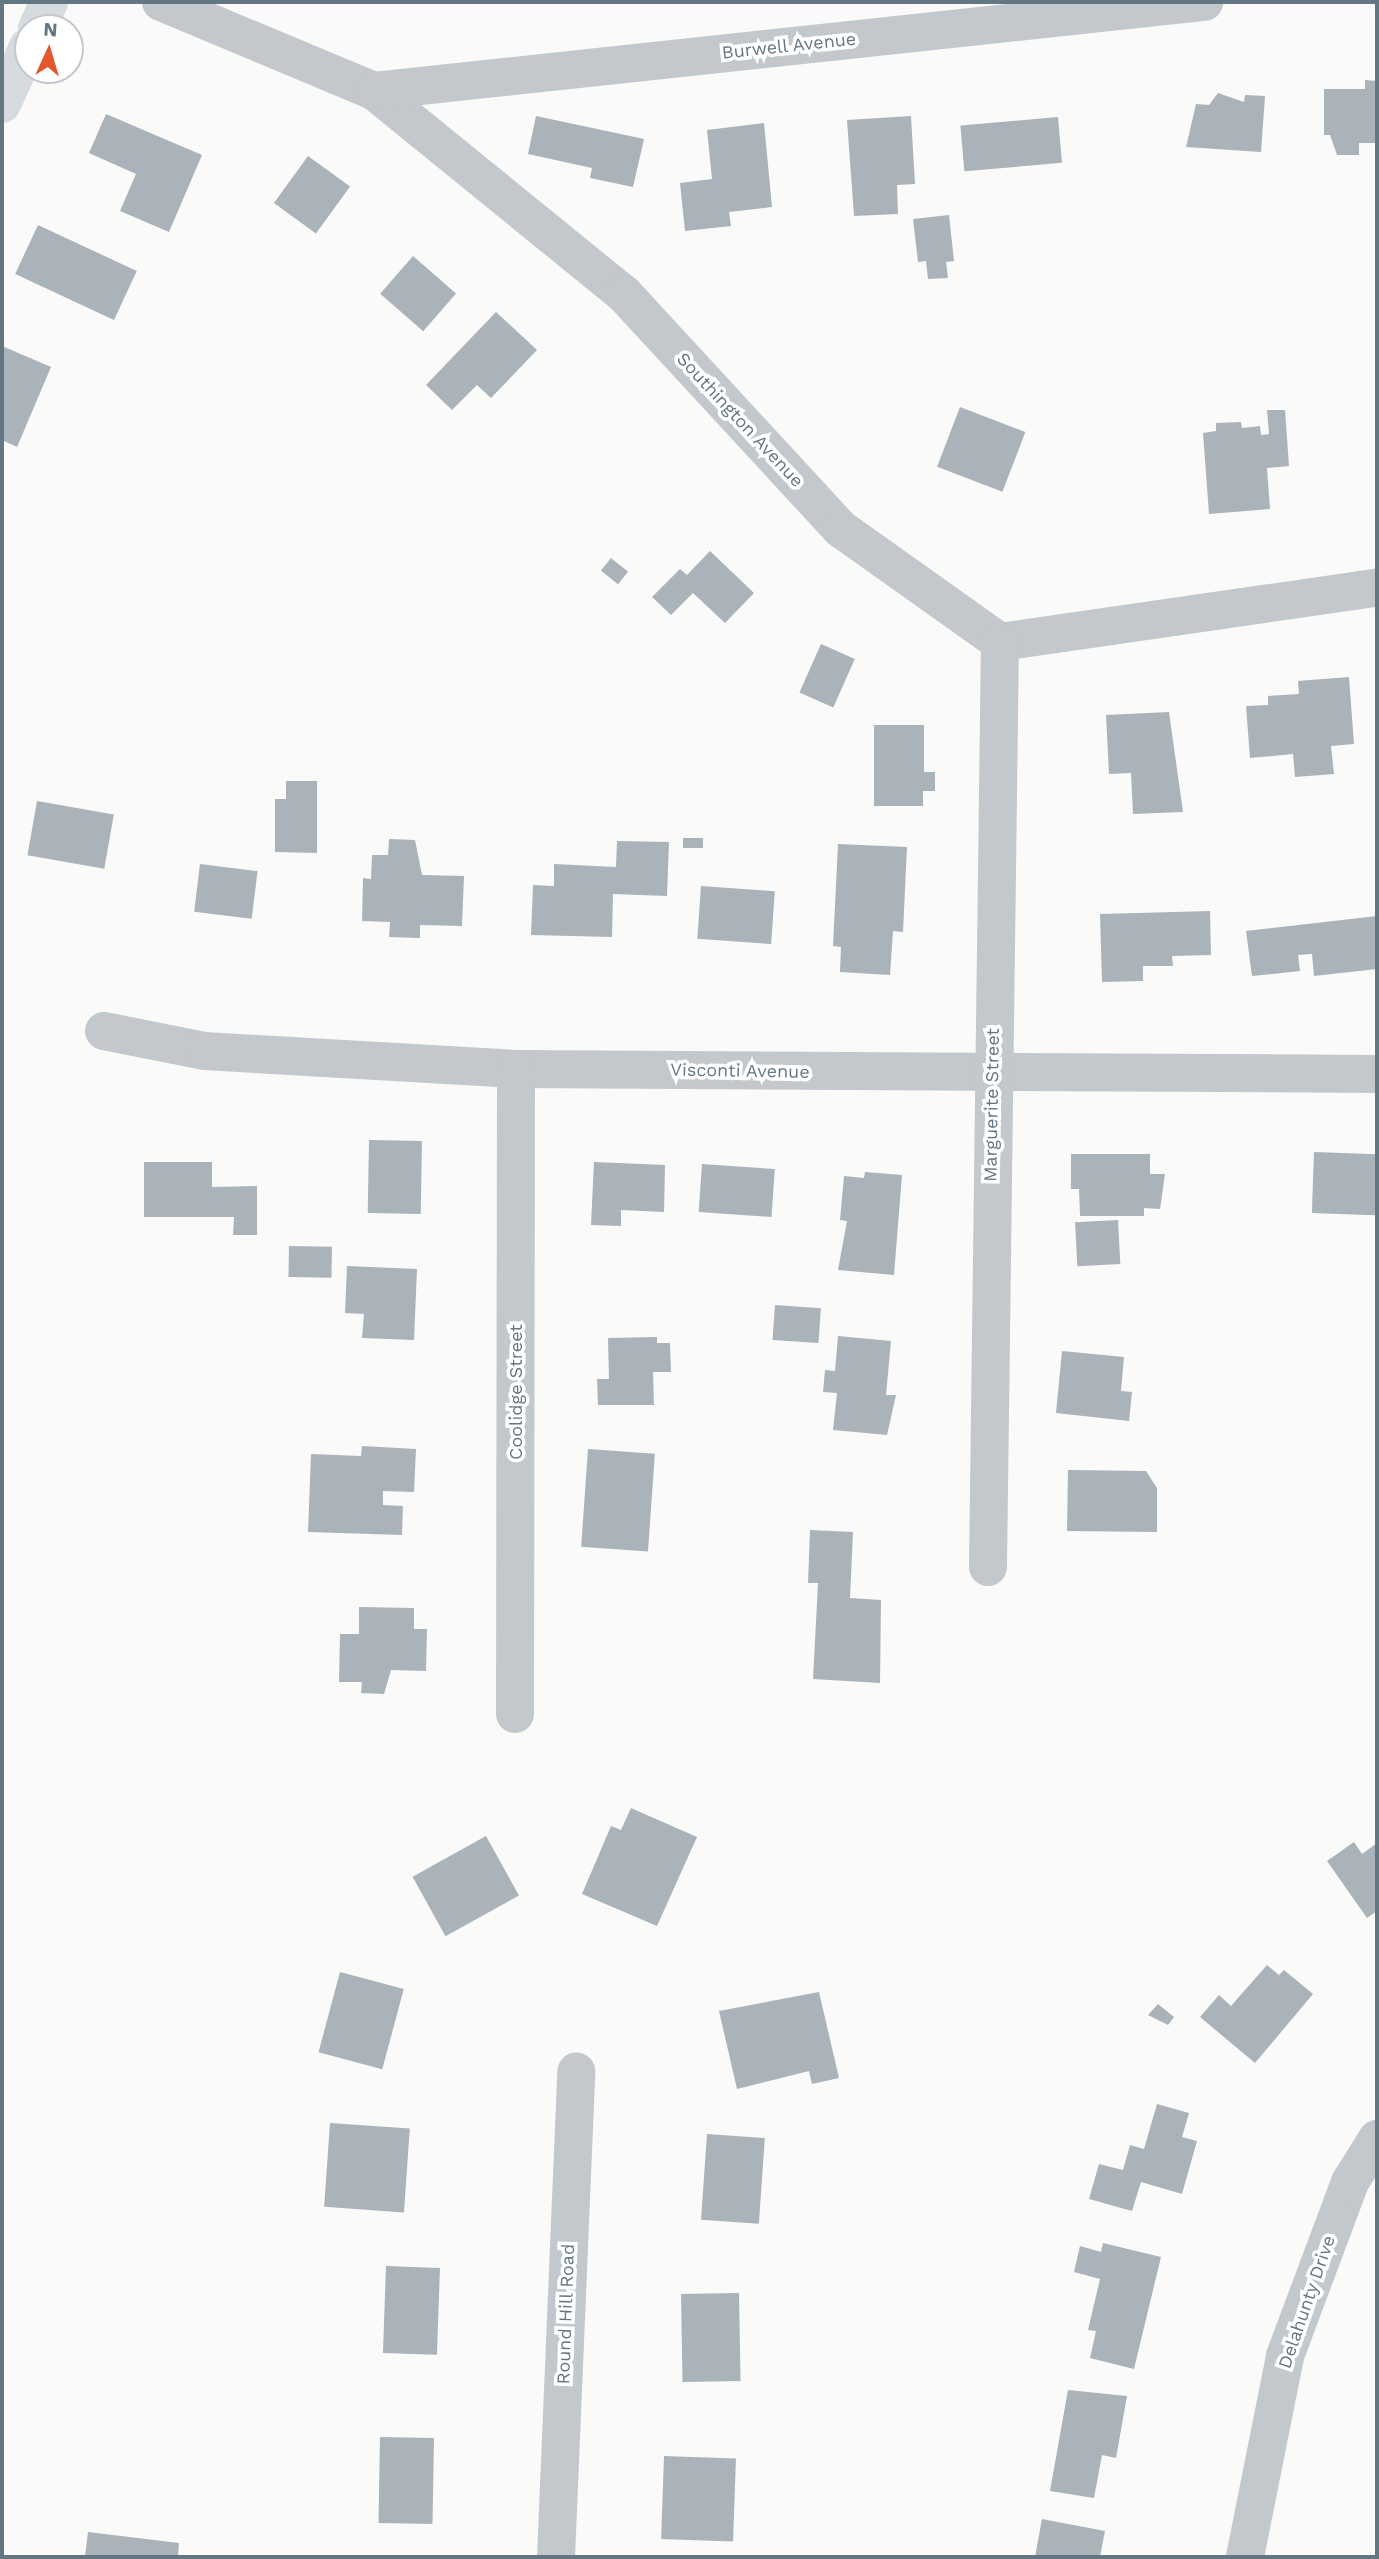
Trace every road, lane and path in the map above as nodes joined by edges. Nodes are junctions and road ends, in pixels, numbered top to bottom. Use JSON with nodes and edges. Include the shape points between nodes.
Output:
{"nodes":[{"id":1,"x":161,"y":2,"type":"edge"},
{"id":2,"x":1204,"y":2,"type":"edge"},
{"id":3,"x":14,"y":78,"type":"edge"},
{"id":4,"x":374,"y":91,"type":"junction"},
{"id":5,"x":2,"y":104,"type":"edge"},
{"id":6,"x":1377,"y":588,"type":"edge"},
{"id":7,"x":1000,"y":642,"type":"junction"},
{"id":8,"x":104,"y":1031,"type":"dead end"},
{"id":9,"x":516,"y":1069,"type":"junction"},
{"id":10,"x":992,"y":1074,"type":"junction"},
{"id":11,"x":1377,"y":1074,"type":"edge"},
{"id":12,"x":988,"y":1567,"type":"dead end"},
{"id":13,"x":515,"y":1714,"type":"dead end"},
{"id":14,"x":576,"y":2071,"type":"dead end"},
{"id":15,"x":1377,"y":2139,"type":"edge"},
{"id":16,"x":556,"y":2557,"type":"edge"},
{"id":17,"x":1245,"y":2557,"type":"edge"}],
"edges":[{"from":1,"to":4,"type":"street","name":"Southington Avenue"},
{"from":2,"to":4,"type":"street","name":"Burwell Avenue"},
{"from":3,"to":5,"type":"main road"},
{"from":4,"to":7,"type":"street","name":"Southington Avenue","via":[[622,293],[841,529]]},
{"from":6,"to":7,"type":"street"},
{"from":7,"to":10,"type":"street","name":"Marguerite Street"},
{"from":8,"to":9,"type":"street","name":"Visconti Avenue","via":[[204,1051]]},
{"from":9,"to":10,"type":"street","name":"Visconti Avenue"},
{"from":9,"to":13,"type":"street","name":"Coolidge Street"},
{"from":10,"to":11,"type":"street","name":"Visconti Avenue"},
{"from":10,"to":12,"type":"street","name":"Marguerite Street"},
{"from":14,"to":16,"type":"street","name":"Round Hill Road"},
{"from":15,"to":17,"type":"street","name":"Delahunty Drive","via":[[1350,2182],[1284,2356]]}]}
